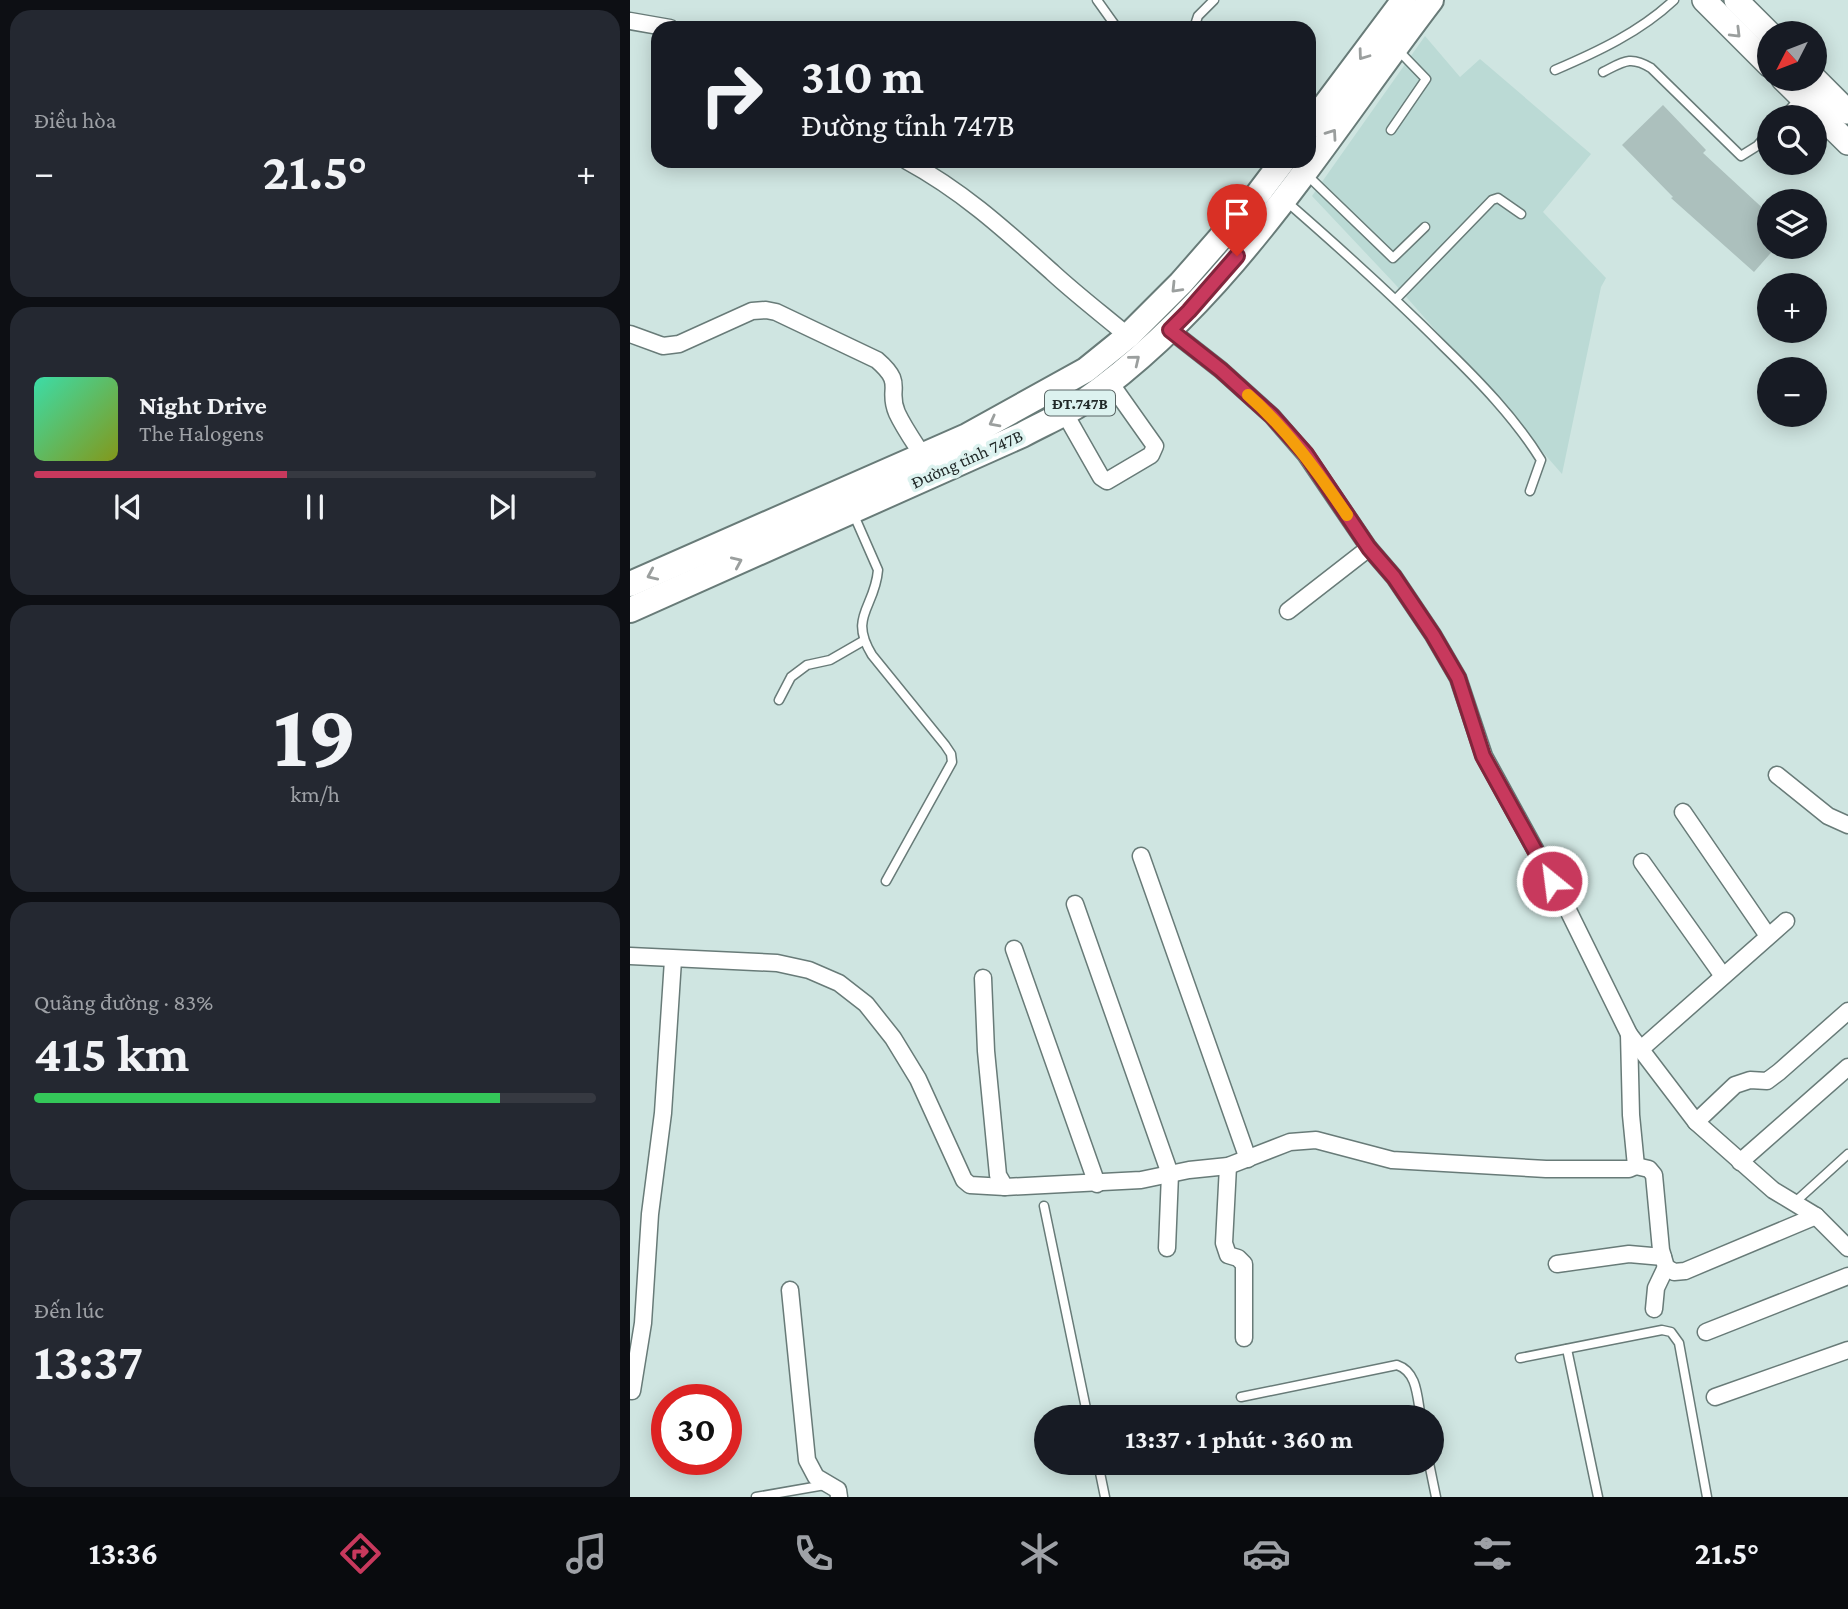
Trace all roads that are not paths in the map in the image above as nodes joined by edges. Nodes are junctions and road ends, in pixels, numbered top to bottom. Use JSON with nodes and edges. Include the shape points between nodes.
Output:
{"nodes":[{"id":1,"x":1097,"y":0,"type":"edge"},
{"id":2,"x":1214,"y":0,"type":"edge"},
{"id":3,"x":1404,"y":0,"type":"edge"},
{"id":4,"x":1431,"y":0,"type":"edge"},
{"id":5,"x":1674,"y":0,"type":"edge"},
{"id":6,"x":1704,"y":0,"type":"edge"},
{"id":7,"x":1736,"y":0,"type":"edge"},
{"id":8,"x":630,"y":21,"type":"edge"},
{"id":9,"x":1112,"y":21,"type":"edge"},
{"id":10,"x":1196,"y":21,"type":"edge"},
{"id":11,"x":1757,"y":21,"type":"edge"},
{"id":12,"x":651,"y":25,"type":"edge"},
{"id":13,"x":1395,"y":47,"type":"junction"},
{"id":14,"x":1757,"y":53,"type":"edge"},
{"id":15,"x":1555,"y":70,"type":"dead end"},
{"id":16,"x":1603,"y":72,"type":"dead end"},
{"id":17,"x":1805,"y":91,"type":"edge"},
{"id":18,"x":1810,"y":91,"type":"edge"},
{"id":19,"x":1813,"y":91,"type":"edge"},
{"id":20,"x":1793,"y":105,"type":"edge"},
{"id":21,"x":1848,"y":112,"type":"edge"},
{"id":22,"x":1316,"y":118,"type":"edge"},
{"id":23,"x":1391,"y":130,"type":"dead end"},
{"id":24,"x":1848,"y":143,"type":"edge"},
{"id":25,"x":1757,"y":146,"type":"edge"},
{"id":26,"x":1316,"y":158,"type":"edge"},
{"id":27,"x":919,"y":168,"type":"edge"},
{"id":28,"x":1278,"y":168,"type":"edge"},
{"id":29,"x":1309,"y":168,"type":"edge"},
{"id":30,"x":1305,"y":173,"type":"junction"},
{"id":31,"x":1285,"y":200,"type":"junction"},
{"id":32,"x":1521,"y":214,"type":"dead end"},
{"id":33,"x":1425,"y":227,"type":"dead end"},
{"id":34,"x":1396,"y":299,"type":"junction"},
{"id":35,"x":1170,"y":330,"type":"junction"},
{"id":36,"x":630,"y":334,"type":"edge"},
{"id":37,"x":1129,"y":336,"type":"junction"},
{"id":38,"x":1109,"y":381,"type":"junction"},
{"id":39,"x":1064,"y":412,"type":"junction"},
{"id":40,"x":923,"y":456,"type":"junction"},
{"id":41,"x":1530,"y":491,"type":"dead end"},
{"id":42,"x":852,"y":511,"type":"junction"},
{"id":43,"x":1369,"y":548,"type":"junction"},
{"id":44,"x":684,"y":573,"type":"junction"},
{"id":45,"x":630,"y":584,"type":"edge"},
{"id":46,"x":630,"y":610,"type":"edge"},
{"id":47,"x":1288,"y":611,"type":"dead end"},
{"id":48,"x":863,"y":641,"type":"junction"},
{"id":49,"x":779,"y":700,"type":"dead end"},
{"id":50,"x":1777,"y":775,"type":"dead end"},
{"id":51,"x":1684,"y":812,"type":"dead end"},
{"id":52,"x":1848,"y":825,"type":"edge"},
{"id":53,"x":1141,"y":856,"type":"dead end"},
{"id":54,"x":1642,"y":862,"type":"dead end"},
{"id":55,"x":886,"y":881,"type":"dead end"},
{"id":56,"x":1075,"y":904,"type":"dead end"},
{"id":57,"x":1786,"y":921,"type":"dead end"},
{"id":58,"x":1768,"y":936,"type":"junction"},
{"id":59,"x":1014,"y":949,"type":"dead end"},
{"id":60,"x":630,"y":956,"type":"edge"},
{"id":61,"x":673,"y":960,"type":"junction"},
{"id":62,"x":1723,"y":976,"type":"junction"},
{"id":63,"x":983,"y":978,"type":"dead end"},
{"id":64,"x":1848,"y":1011,"type":"edge"},
{"id":65,"x":1629,"y":1034,"type":"junction"},
{"id":66,"x":1641,"y":1049,"type":"junction"},
{"id":67,"x":1848,"y":1067,"type":"edge"},
{"id":68,"x":1696,"y":1122,"type":"junction"},
{"id":69,"x":1848,"y":1154,"type":"edge"},
{"id":70,"x":1248,"y":1159,"type":"junction"},
{"id":71,"x":1740,"y":1162,"type":"junction"},
{"id":72,"x":1228,"y":1166,"type":"junction"},
{"id":73,"x":1636,"y":1166,"type":"junction"},
{"id":74,"x":1170,"y":1174,"type":"junction"},
{"id":75,"x":1097,"y":1184,"type":"junction"},
{"id":76,"x":1005,"y":1187,"type":"junction"},
{"id":77,"x":1794,"y":1203,"type":"junction"},
{"id":78,"x":1044,"y":1206,"type":"dead end"},
{"id":79,"x":1816,"y":1216,"type":"junction"},
{"id":80,"x":1167,"y":1248,"type":"dead end"},
{"id":81,"x":1848,"y":1248,"type":"edge"},
{"id":82,"x":1665,"y":1262,"type":"junction"},
{"id":83,"x":1558,"y":1265,"type":"dead end"},
{"id":84,"x":1848,"y":1276,"type":"edge"},
{"id":85,"x":790,"y":1290,"type":"dead end"},
{"id":86,"x":1654,"y":1309,"type":"dead end"},
{"id":87,"x":1706,"y":1332,"type":"dead end"},
{"id":88,"x":1244,"y":1338,"type":"dead end"},
{"id":89,"x":1567,"y":1349,"type":"junction"},
{"id":90,"x":1848,"y":1350,"type":"edge"},
{"id":91,"x":1520,"y":1358,"type":"dead end"},
{"id":92,"x":632,"y":1391,"type":"dead end"},
{"id":93,"x":1241,"y":1397,"type":"dead end"},
{"id":94,"x":1715,"y":1397,"type":"dead end"},
{"id":95,"x":1085,"y":1405,"type":"edge"},
{"id":96,"x":1418,"y":1405,"type":"edge"},
{"id":97,"x":1100,"y":1475,"type":"edge"},
{"id":98,"x":1431,"y":1475,"type":"edge"},
{"id":99,"x":834,"y":1490,"type":"edge"},
{"id":100,"x":756,"y":1497,"type":"edge"},
{"id":101,"x":1105,"y":1497,"type":"edge"},
{"id":102,"x":1436,"y":1497,"type":"edge"},
{"id":103,"x":1598,"y":1497,"type":"edge"},
{"id":104,"x":1707,"y":1497,"type":"edge"}],
"edges":[{"from":1,"to":9,"type":"lane"},
{"from":2,"to":10,"type":"lane"},
{"from":3,"to":22,"type":"main road","one_way":true},
{"from":4,"to":13,"type":"main road","name":"Đường tỉnh 747B","number":"ĐT.747B"},
{"from":5,"to":15,"type":"lane","via":[[1642,26]]},
{"from":6,"to":14,"type":"main road","one_way":true},
{"from":7,"to":11,"type":"main road"},
{"from":8,"to":12,"type":"street"},
{"from":13,"to":23,"type":"lane","via":[[1426,79]]},
{"from":26,"to":13,"type":"main road","name":"Đường tỉnh 747B","number":"ĐT.747B","one_way":true},
{"from":16,"to":25,"type":"lane","via":[[1639,60],[1741,156]]},
{"from":17,"to":20,"type":"lane"},
{"from":18,"to":24,"type":"main road"},
{"from":19,"to":21,"type":"main road"},
{"from":27,"to":37,"type":"street","via":[[988,214]]},
{"from":28,"to":37,"type":"main road","name":"Đường tỉnh 747B","number":"ĐT.747B","one_way":true,"via":[[1181,283]]},
{"from":30,"to":29,"type":"main road","name":"Đường tỉnh 747B","number":"ĐT.747B","one_way":true},
{"from":30,"to":31,"type":"main road","name":"Đường tỉnh 747B","number":"ĐT.747B"},
{"from":30,"to":33,"type":"lane","via":[[1393,258]]},
{"from":31,"to":34,"type":"lane"},
{"from":31,"to":35,"type":"main road","name":"Đường tỉnh 747B","number":"ĐT.747B"},
{"from":32,"to":34,"type":"lane","via":[[1498,198],[1492,200]]},
{"from":34,"to":41,"type":"lane","via":[[1480,382],[1532,445],[1541,460]]},
{"from":38,"to":35,"type":"main road","name":"Đường tỉnh 747B","number":"ĐT.747B","one_way":true},
{"from":35,"to":43,"type":"street","via":[[1272,416],[1306,454]]},
{"from":36,"to":40,"type":"street","via":[[663,346],[679,344],[752,311],[776,312],[889,370],[894,378],[896,410]]},
{"from":37,"to":40,"type":"main road","name":"Đường tỉnh 747B","number":"ĐT.747B","one_way":true,"via":[[1086,370]]},
{"from":38,"to":39,"type":"main road","name":"Đường tỉnh 747B","number":"ĐT.747B"},
{"from":38,"to":39,"type":"street","via":[[1155,446],[1144,460],[1107,481]]},
{"from":39,"to":42,"type":"main road","name":"Đường tỉnh 747B","number":"ĐT.747B"},
{"from":40,"to":44,"type":"main road","name":"Đường tỉnh 747B","number":"ĐT.747B"},
{"from":44,"to":42,"type":"main road","name":"Đường tỉnh 747B","number":"ĐT.747B","one_way":true},
{"from":42,"to":48,"type":"lane","via":[[878,570],[860,628]]},
{"from":43,"to":47,"type":"street"},
{"from":43,"to":65,"type":"street","via":[[1394,577],[1458,678],[1483,756],[1564,902]]},
{"from":44,"to":45,"type":"main road","name":"Đường tỉnh 747B","number":"ĐT.747B","one_way":true},
{"from":44,"to":46,"type":"main road","name":"Đường tỉnh 747B","number":"ĐT.747B"},
{"from":48,"to":49,"type":"lane","via":[[830,660],[807,665],[791,677]]},
{"from":48,"to":55,"type":"lane","via":[[945,745],[952,762]]},
{"from":50,"to":52,"type":"street","via":[[1828,816]]},
{"from":51,"to":58,"type":"street"},
{"from":53,"to":70,"type":"street"},
{"from":54,"to":62,"type":"street"},
{"from":56,"to":74,"type":"street"},
{"from":57,"to":58,"type":"street"},
{"from":58,"to":62,"type":"street"},
{"from":59,"to":75,"type":"street"},
{"from":60,"to":61,"type":"street"},
{"from":61,"to":76,"type":"street","via":[[777,963],[839,983],[866,1004],[893,1038],[918,1079],[964,1180],[971,1185]]},
{"from":61,"to":92,"type":"street","via":[[663,1113]]},
{"from":62,"to":66,"type":"street"},
{"from":63,"to":76,"type":"street","via":[[998,1175]]},
{"from":64,"to":68,"type":"street","via":[[1767,1081],[1735,1085]]},
{"from":65,"to":66,"type":"street"},
{"from":65,"to":73,"type":"street"},
{"from":66,"to":68,"type":"street"},
{"from":67,"to":71,"type":"street"},
{"from":68,"to":71,"type":"street"},
{"from":69,"to":77,"type":"lane"},
{"from":70,"to":72,"type":"street"},
{"from":70,"to":73,"type":"street","via":[[1290,1142],[1315,1140],[1392,1160],[1546,1169]]},
{"from":71,"to":77,"type":"street"},
{"from":72,"to":74,"type":"street"},
{"from":72,"to":88,"type":"street","via":[[1224,1243],[1228,1255],[1244,1264]]},
{"from":73,"to":82,"type":"street","via":[[1654,1175]]},
{"from":74,"to":75,"type":"street"},
{"from":74,"to":80,"type":"street"},
{"from":75,"to":76,"type":"street"},
{"from":77,"to":79,"type":"street"},
{"from":78,"to":95,"type":"lane"},
{"from":79,"to":81,"type":"street"},
{"from":79,"to":82,"type":"street","via":[[1685,1271],[1674,1272]]},
{"from":82,"to":83,"type":"street","via":[[1629,1254]]},
{"from":82,"to":86,"type":"street"},
{"from":84,"to":87,"type":"street"},
{"from":85,"to":99,"type":"street","via":[[807,1460],[816,1477]]},
{"from":89,"to":91,"type":"lane"},
{"from":89,"to":103,"type":"lane"},
{"from":89,"to":104,"type":"lane","via":[[1662,1330],[1674,1335]]},
{"from":90,"to":94,"type":"street"},
{"from":93,"to":96,"type":"lane","via":[[1398,1365],[1412,1375]]},
{"from":97,"to":101,"type":"lane"},
{"from":98,"to":102,"type":"lane"},
{"from":99,"to":100,"type":"lane"}]}
